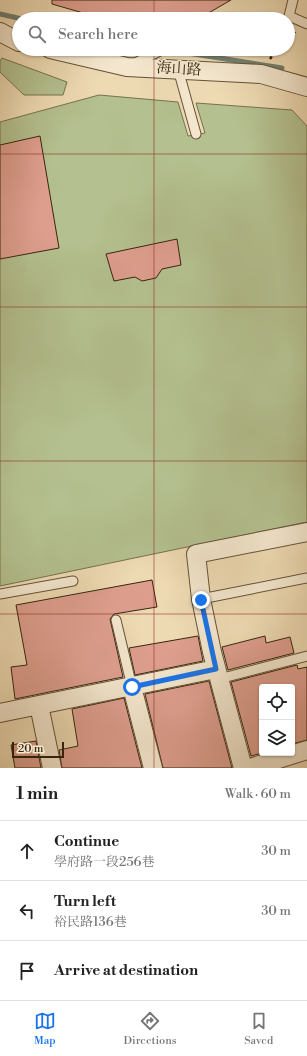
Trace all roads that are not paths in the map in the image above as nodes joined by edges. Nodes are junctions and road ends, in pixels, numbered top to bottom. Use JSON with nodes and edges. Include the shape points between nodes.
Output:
{"nodes":[{"id":1,"x":293,"y":0,"type":"edge"},
{"id":2,"x":290,"y":12,"type":"edge"},
{"id":3,"x":295,"y":19,"type":"edge"},
{"id":4,"x":307,"y":24,"type":"edge"},
{"id":5,"x":0,"y":32,"type":"edge"},
{"id":6,"x":12,"y":38,"type":"edge"},
{"id":7,"x":82,"y":56,"type":"edge"},
{"id":8,"x":149,"y":56,"type":"edge"},
{"id":9,"x":127,"y":66,"type":"junction"},
{"id":10,"x":178,"y":69,"type":"junction"},
{"id":11,"x":307,"y":87,"type":"edge"},
{"id":12,"x":196,"y":134,"type":"dead end"},
{"id":13,"x":307,"y":532,"type":"edge"},
{"id":14,"x":307,"y":578,"type":"edge"},
{"id":15,"x":73,"y":581,"type":"dead end"},
{"id":16,"x":0,"y":594,"type":"edge"},
{"id":17,"x":201,"y":600,"type":"junction"},
{"id":18,"x":116,"y":620,"type":"dead end"},
{"id":19,"x":307,"y":656,"type":"edge"},
{"id":20,"x":218,"y":674,"type":"junction"},
{"id":21,"x":132,"y":687,"type":"junction"},
{"id":22,"x":39,"y":705,"type":"junction"},
{"id":23,"x":0,"y":713,"type":"edge"},
{"id":24,"x":307,"y":750,"type":"edge"},
{"id":25,"x":52,"y":768,"type":"edge"},
{"id":26,"x":153,"y":768,"type":"edge"},
{"id":27,"x":243,"y":768,"type":"edge"},
{"id":28,"x":250,"y":768,"type":"edge"}],
"edges":[{"from":1,"to":2,"type":"lane"},
{"from":3,"to":4,"type":"lane"},
{"from":5,"to":6,"type":"street"},
{"from":7,"to":9,"type":"street","name":"海山路"},
{"from":8,"to":9,"type":"lane"},
{"from":9,"to":10,"type":"street","name":"海山路"},
{"from":10,"to":11,"type":"street","name":"海山路","via":[[261,74]]},
{"from":10,"to":12,"type":"lane"},
{"from":13,"to":17,"type":"street","via":[[196,554]]},
{"from":14,"to":17,"type":"lane"},
{"from":15,"to":16,"type":"lane"},
{"from":17,"to":20,"type":"street"},
{"from":18,"to":21,"type":"lane"},
{"from":19,"to":20,"type":"lane"},
{"from":20,"to":21,"type":"street"},
{"from":20,"to":27,"type":"street"},
{"from":21,"to":22,"type":"street"},
{"from":21,"to":26,"type":"street"},
{"from":22,"to":23,"type":"street"},
{"from":22,"to":25,"type":"street"},
{"from":24,"to":28,"type":"street"}]}
